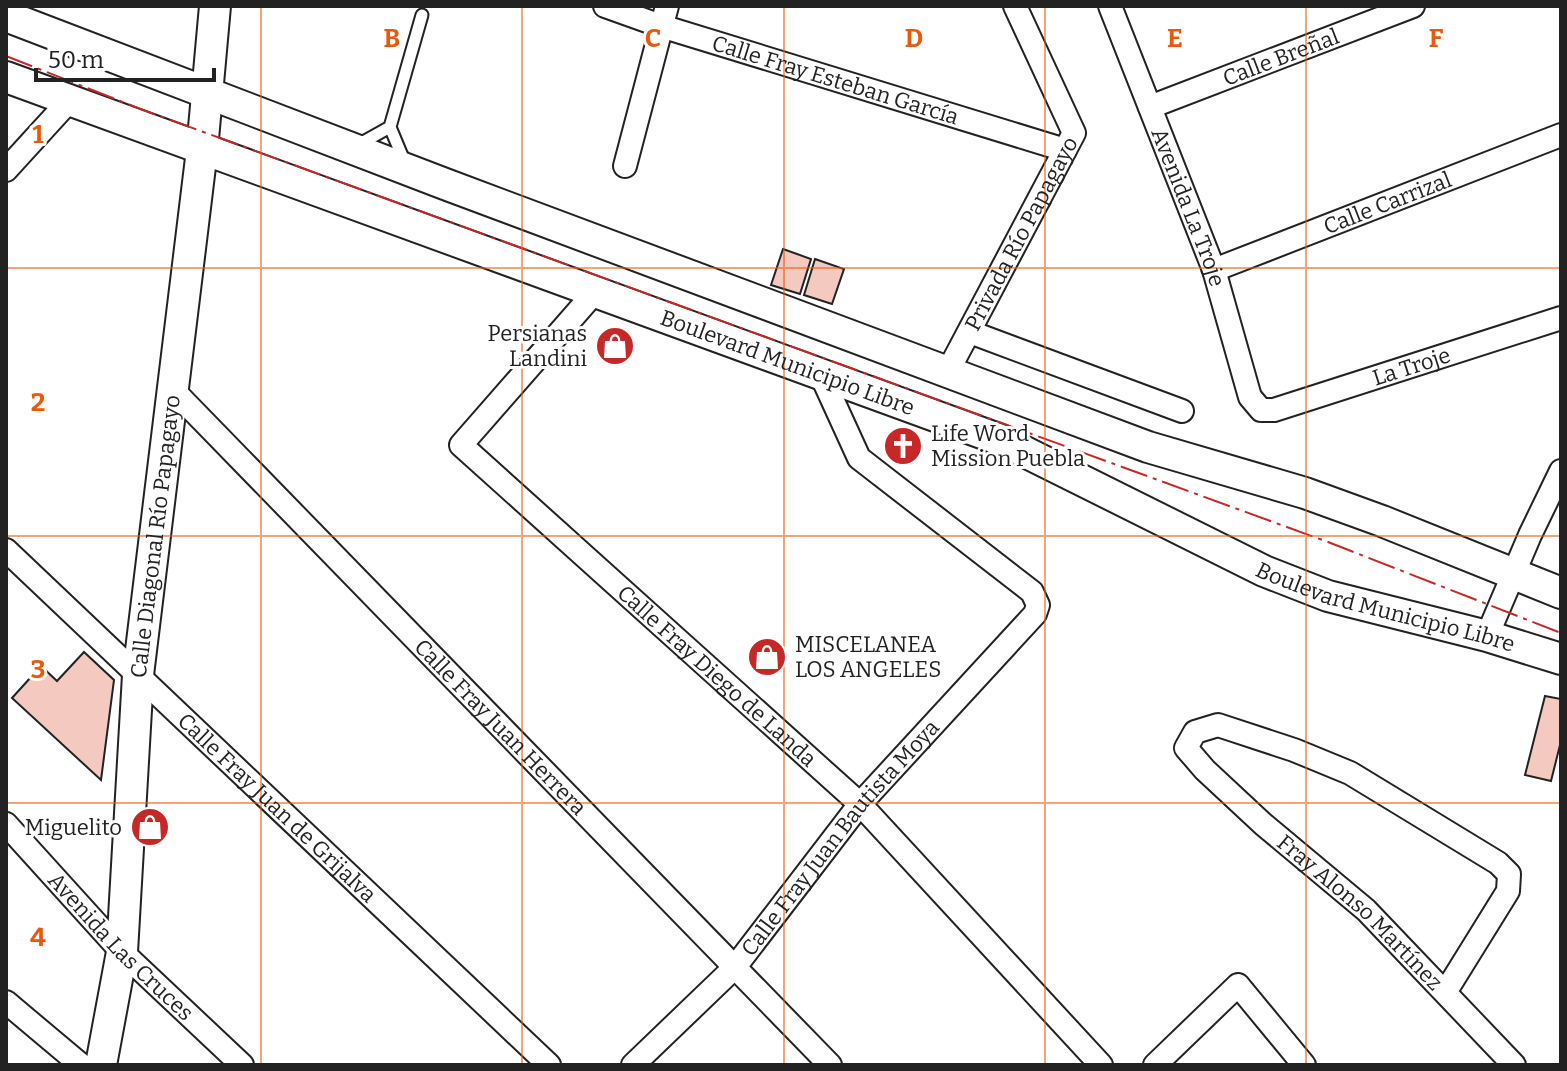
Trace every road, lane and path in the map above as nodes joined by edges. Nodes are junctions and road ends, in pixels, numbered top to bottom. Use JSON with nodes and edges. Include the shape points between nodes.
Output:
{"nodes":[{"id":1,"x":215,"y":6,"type":"edge"},
{"id":2,"x":605,"y":6,"type":"edge"},
{"id":3,"x":1015,"y":6,"type":"edge"},
{"id":4,"x":1110,"y":6,"type":"edge"},
{"id":5,"x":1413,"y":6,"type":"edge"},
{"id":6,"x":422,"y":15,"type":"dead end"},
{"id":7,"x":6,"y":16,"type":"edge"},
{"id":8,"x":664,"y":16,"type":"edge"},
{"id":9,"x":6,"y":77,"type":"edge"},
{"id":10,"x":207,"y":93,"type":"junction"},
{"id":11,"x":69,"y":101,"type":"junction"},
{"id":12,"x":1150,"y":107,"type":"junction"},
{"id":13,"x":390,"y":127,"type":"junction"},
{"id":14,"x":1561,"y":135,"type":"edge"},
{"id":15,"x":351,"y":148,"type":"junction"},
{"id":16,"x":202,"y":150,"type":"junction"},
{"id":17,"x":1065,"y":150,"type":"junction"},
{"id":18,"x":625,"y":166,"type":"dead end"},
{"id":19,"x":407,"y":169,"type":"junction"},
{"id":20,"x":6,"y":170,"type":"edge"},
{"id":21,"x":1214,"y":270,"type":"junction"},
{"id":22,"x":595,"y":292,"type":"junction"},
{"id":23,"x":1561,"y":318,"type":"edge"},
{"id":24,"x":970,"y":332,"type":"junction"},
{"id":25,"x":947,"y":373,"type":"junction"},
{"id":26,"x":822,"y":377,"type":"junction"},
{"id":27,"x":173,"y":390,"type":"junction"},
{"id":28,"x":1261,"y":410,"type":"joint"},
{"id":29,"x":1182,"y":411,"type":"dead end"},
{"id":30,"x":1561,"y":471,"type":"edge"},
{"id":31,"x":6,"y":550,"type":"edge"},
{"id":32,"x":1513,"y":574,"type":"junction"},
{"id":33,"x":1561,"y":593,"type":"edge"},
{"id":34,"x":1487,"y":636,"type":"junction"},
{"id":35,"x":1561,"y":659,"type":"edge"},
{"id":36,"x":138,"y":675,"type":"junction"},
{"id":37,"x":860,"y":804,"type":"junction"},
{"id":38,"x":6,"y":824,"type":"edge"},
{"id":39,"x":122,"y":952,"type":"junction"},
{"id":40,"x":735,"y":967,"type":"junction"},
{"id":41,"x":1446,"y":991,"type":"junction"},
{"id":42,"x":6,"y":1002,"type":"edge"},
{"id":43,"x":81,"y":1065,"type":"edge"},
{"id":44,"x":101,"y":1065,"type":"edge"},
{"id":45,"x":242,"y":1065,"type":"edge"},
{"id":46,"x":549,"y":1065,"type":"edge"},
{"id":47,"x":633,"y":1065,"type":"edge"},
{"id":48,"x":830,"y":1065,"type":"edge"},
{"id":49,"x":1101,"y":1065,"type":"edge"},
{"id":50,"x":1155,"y":1065,"type":"edge"},
{"id":51,"x":1304,"y":1065,"type":"edge"},
{"id":52,"x":1514,"y":1065,"type":"edge"}],
"edges":[{"from":1,"to":10,"type":"main road","name":"Calle Diagonal Río Papagayo"},
{"from":2,"to":8,"type":"street","name":"Calle Fray Esteban García"},
{"from":3,"to":17,"type":"street","name":"Privada Río Papagayo","via":[[1074,133]]},
{"from":4,"to":12,"type":"street","name":"Avenida La Troje"},
{"from":5,"to":12,"type":"street","name":"Calle Breñal"},
{"from":6,"to":13,"type":"lane"},
{"from":7,"to":10,"type":"main road","name":"Boulevard Municipio Libre"},
{"from":8,"to":17,"type":"street","name":"Calle Fray Esteban García"},
{"from":8,"to":18,"type":"street"},
{"from":9,"to":11,"type":"main road","name":"Boulevard Municipio Libre"},
{"from":10,"to":15,"type":"main road","name":"Boulevard Municipio Libre"},
{"from":10,"to":16,"type":"main road","name":"Calle Diagonal Río Papagayo"},
{"from":11,"to":16,"type":"main road","name":"Boulevard Municipio Libre"},
{"from":11,"to":20,"type":"street"},
{"from":12,"to":21,"type":"street","name":"Avenida La Troje"},
{"from":13,"to":15,"type":"lane"},
{"from":13,"to":19,"type":"lane"},
{"from":14,"to":21,"type":"street","name":"Calle Carrizal"},
{"from":15,"to":19,"type":"main road","name":"Boulevard Municipio Libre"},
{"from":16,"to":22,"type":"main road","name":"Boulevard Municipio Libre"},
{"from":16,"to":27,"type":"main road","name":"Calle Diagonal Río Papagayo"},
{"from":17,"to":24,"type":"street","name":"Privada Río Papagayo"},
{"from":19,"to":25,"type":"main road","name":"Boulevard Municipio Libre"},
{"from":21,"to":28,"type":"street","name":"Avenida La Troje","via":[[1250,397]]},
{"from":22,"to":26,"type":"main road","name":"Boulevard Municipio Libre"},
{"from":22,"to":37,"type":"street","name":"Calle Fray Diego de Landa","via":[[461,445]]},
{"from":23,"to":28,"type":"street","name":"La Troje"},
{"from":24,"to":25,"type":"street","name":"Privada Río Papagayo"},
{"from":24,"to":29,"type":"street"},
{"from":25,"to":32,"type":"main road","name":"Boulevard Municipio Libre","via":[[1148,447],[1318,497]]},
{"from":26,"to":34,"type":"main road","name":"Boulevard Municipio Libre","via":[[1001,440],[1264,571],[1328,596]]},
{"from":26,"to":37,"type":"street","name":"Calle Fray Juan Bautista Moya","via":[[859,458],[1032,592],[1038,605]]},
{"from":27,"to":36,"type":"main road","name":"Calle Diagonal Río Papagayo"},
{"from":27,"to":40,"type":"street","name":"Calle Fray Juan Herrera"},
{"from":30,"to":32,"type":"street"},
{"from":31,"to":36,"type":"street","name":"Calle Fray Juan de Grijalva"},
{"from":32,"to":33,"type":"main road","name":"Boulevard Municipio Libre"},
{"from":32,"to":34,"type":"street"},
{"from":34,"to":35,"type":"main road","name":"Boulevard Municipio Libre"},
{"from":36,"to":39,"type":"main road","name":"Calle Diagonal Río Papagayo"},
{"from":36,"to":46,"type":"street","name":"Calle Fray Juan de Grijalva"},
{"from":37,"to":40,"type":"street","name":"Calle Fray Juan Bautista Moya"},
{"from":37,"to":49,"type":"street","name":"Calle Fray Diego de Landa"},
{"from":38,"to":39,"type":"street","name":"Avenida Las Cruces"},
{"from":39,"to":44,"type":"main road","name":"Calle Diagonal Río Papagayo"},
{"from":39,"to":45,"type":"street","name":"Avenida Las Cruces"},
{"from":40,"to":47,"type":"street","name":"Calle Fray Juan Bautista Moya"},
{"from":40,"to":48,"type":"street","name":"Calle Fray Juan Herrera"},
{"from":41,"to":41,"type":"street","name":"Fray Alonso Martínez","via":[[1366,910],[1205,770],[1186,748],[1195,732],[1218,725],[1350,773],[1509,874],[1508,891]]},
{"from":41,"to":52,"type":"street"},
{"from":42,"to":43,"type":"street"},
{"from":50,"to":51,"type":"street","via":[[1238,985]]}]}
